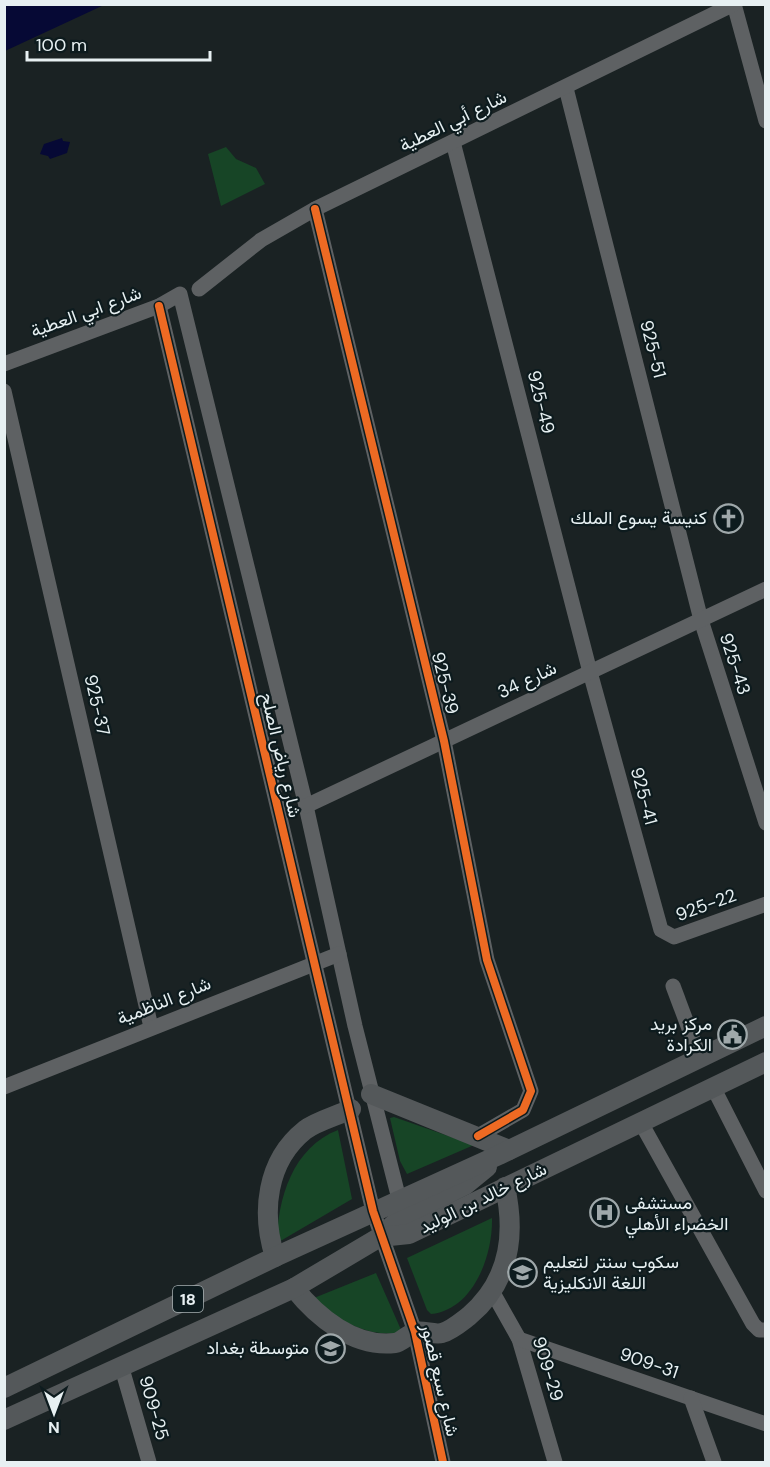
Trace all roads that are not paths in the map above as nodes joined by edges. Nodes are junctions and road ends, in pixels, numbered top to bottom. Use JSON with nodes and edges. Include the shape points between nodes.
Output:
{"nodes":[{"id":1,"x":734,"y":4,"type":"edge"},
{"id":2,"x":566,"y":88,"type":"junction"},
{"id":3,"x":765,"y":121,"type":"edge"},
{"id":4,"x":453,"y":142,"type":"junction"},
{"id":5,"x":315,"y":209,"type":"junction"},
{"id":6,"x":200,"y":289,"type":"dead end"},
{"id":7,"x":180,"y":294,"type":"joint"},
{"id":8,"x":159,"y":306,"type":"junction"},
{"id":9,"x":4,"y":364,"type":"edge"},
{"id":10,"x":4,"y":391,"type":"edge"},
{"id":11,"x":226,"y":480,"type":"junction"},
{"id":12,"x":203,"y":487,"type":"junction"},
{"id":13,"x":765,"y":589,"type":"edge"},
{"id":14,"x":701,"y":620,"type":"junction"},
{"id":15,"x":590,"y":672,"type":"junction"},
{"id":16,"x":444,"y":741,"type":"junction"},
{"id":17,"x":306,"y":806,"type":"junction"},
{"id":18,"x":765,"y":823,"type":"edge"},
{"id":19,"x":765,"y":904,"type":"edge"},
{"id":20,"x":661,"y":930,"type":"joint"},
{"id":21,"x":339,"y":954,"type":"junction"},
{"id":22,"x":314,"y":963,"type":"junction"},
{"id":23,"x":673,"y":986,"type":"dead end"},
{"id":24,"x":765,"y":1026,"type":"edge"},
{"id":25,"x":151,"y":1027,"type":"junction"},
{"id":26,"x":700,"y":1058,"type":"junction"},
{"id":27,"x":765,"y":1062,"type":"edge"},
{"id":28,"x":4,"y":1087,"type":"edge"},
{"id":29,"x":713,"y":1087,"type":"junction"},
{"id":30,"x":371,"y":1094,"type":"junction"},
{"id":31,"x":351,"y":1109,"type":"junction"},
{"id":32,"x":640,"y":1120,"type":"junction"},
{"id":33,"x":478,"y":1136,"type":"junction"},
{"id":34,"x":504,"y":1152,"type":"junction"},
{"id":35,"x":505,"y":1188,"type":"junction"},
{"id":36,"x":765,"y":1191,"type":"edge"},
{"id":37,"x":399,"y":1199,"type":"junction"},
{"id":38,"x":428,"y":1215,"type":"junction"},
{"id":39,"x":377,"y":1225,"type":"junction"},
{"id":40,"x":275,"y":1257,"type":"junction"},
{"id":41,"x":294,"y":1288,"type":"junction"},
{"id":42,"x":492,"y":1291,"type":"junction"},
{"id":43,"x":765,"y":1330,"type":"edge"},
{"id":44,"x":415,"y":1332,"type":"junction"},
{"id":45,"x":519,"y":1339,"type":"junction"},
{"id":46,"x":121,"y":1365,"type":"junction"},
{"id":47,"x":4,"y":1388,"type":"edge"},
{"id":48,"x":691,"y":1398,"type":"junction"},
{"id":49,"x":4,"y":1420,"type":"edge"},
{"id":50,"x":765,"y":1424,"type":"edge"},
{"id":51,"x":149,"y":1462,"type":"edge"},
{"id":52,"x":443,"y":1462,"type":"edge"},
{"id":53,"x":555,"y":1462,"type":"edge"},
{"id":54,"x":714,"y":1462,"type":"edge"}],
"edges":[{"from":1,"to":2,"type":"street","name":"شارع أبي العطية"},
{"from":1,"to":3,"type":"street"},
{"from":2,"to":4,"type":"street","name":"شارع أبي العطية"},
{"from":2,"to":14,"type":"street","name":"925-51"},
{"from":4,"to":5,"type":"street","name":"شارع أبي العطية"},
{"from":4,"to":15,"type":"street","name":"925-49"},
{"from":5,"to":6,"type":"street","name":"شارع أبي العطية","via":[[261,240]]},
{"from":5,"to":16,"type":"street","name":"925-39"},
{"from":7,"to":8,"type":"street","name":"شارع ابي العطية"},
{"from":7,"to":11,"type":"street","name":"شارع رياض الصلح"},
{"from":8,"to":9,"type":"street","name":"شارع ابي العطية"},
{"from":8,"to":12,"type":"street","name":"شارع رياض الصلح"},
{"from":10,"to":25,"type":"street","name":"925-37"},
{"from":11,"to":12,"type":"street","via":[[212,479]]},
{"from":11,"to":17,"type":"street","name":"شارع رياض الصلح"},
{"from":12,"to":22,"type":"street","name":"شارع رياض الصلح"},
{"from":13,"to":14,"type":"street","name":"شارع 34"},
{"from":14,"to":15,"type":"street","name":"شارع 34"},
{"from":14,"to":18,"type":"street","name":"925-43"},
{"from":15,"to":16,"type":"street","name":"شارع 34"},
{"from":15,"to":20,"type":"street","name":"925-41"},
{"from":16,"to":17,"type":"street","name":"شارع 34"},
{"from":16,"to":33,"type":"street","name":"925-39","via":[[487,960],[531,1091],[523,1110]]},
{"from":17,"to":21,"type":"street","name":"شارع رياض الصلح"},
{"from":19,"to":20,"type":"street","name":"925-22","via":[[674,937]]},
{"from":21,"to":22,"type":"street","name":"شارع الناظمية"},
{"from":21,"to":30,"type":"street","name":"شارع رياض الصلح"},
{"from":22,"to":25,"type":"street","name":"شارع الناظمية"},
{"from":22,"to":31,"type":"street","name":"شارع رياض الصلح"},
{"from":23,"to":26,"type":"street"},
{"from":24,"to":26,"type":"main road","name":"شارع خالد بن الوليد","number":"18"},
{"from":25,"to":28,"type":"street","name":"شارع الناظمية"},
{"from":26,"to":34,"type":"main road","name":"شارع خالد بن الوليد","number":"18"},
{"from":27,"to":29,"type":"main road","name":"شارع خالد بن الوليد"},
{"from":29,"to":32,"type":"main road","name":"شارع خالد بن الوليد"},
{"from":29,"to":36,"type":"street"},
{"from":30,"to":33,"type":"main road"},
{"from":30,"to":37,"type":"street","name":"شارع رياض الصلح"},
{"from":31,"to":39,"type":"street","name":"شارع رياض الصلح"},
{"from":31,"to":40,"type":"main road","via":[[306,1130],[281,1159],[267,1203],[268,1234]]},
{"from":32,"to":35,"type":"main road","name":"شارع خالد بن الوليد"},
{"from":32,"to":43,"type":"street","via":[[753,1324]]},
{"from":33,"to":34,"type":"main road"},
{"from":34,"to":37,"type":"main road","name":"شارع خالد بن الوليد","number":"18"},
{"from":34,"to":38,"type":"main road"},
{"from":35,"to":38,"type":"main road","name":"شارع خالد بن الوليد"},
{"from":35,"to":42,"type":"main road","via":[[511,1214],[511,1241]]},
{"from":37,"to":39,"type":"main road","name":"شارع خالد بن الوليد","number":"18"},
{"from":38,"to":39,"type":"main road"},
{"from":39,"to":40,"type":"main road","name":"شارع خالد بن الوليد","number":"18"},
{"from":39,"to":41,"type":"main road","via":[[308,1272]]},
{"from":39,"to":44,"type":"street","name":"شارع سبع قصور"},
{"from":40,"to":47,"type":"main road","name":"شارع خالد بن الوليد","number":"18"},
{"from":41,"to":44,"type":"main road","via":[[315,1312],[349,1334],[396,1343]]},
{"from":41,"to":46,"type":"main road","number":"18"},
{"from":42,"to":44,"type":"main road","via":[[460,1323],[441,1333]]},
{"from":42,"to":45,"type":"street","name":"909-29"},
{"from":44,"to":52,"type":"street","name":"شارع سبع قصور"},
{"from":45,"to":48,"type":"street","name":"909-31"},
{"from":45,"to":53,"type":"street","name":"909-29"},
{"from":46,"to":49,"type":"main road","number":"18"},
{"from":46,"to":51,"type":"street","name":"909-25"},
{"from":48,"to":50,"type":"street","name":"909-31"},
{"from":48,"to":54,"type":"street"}]}
